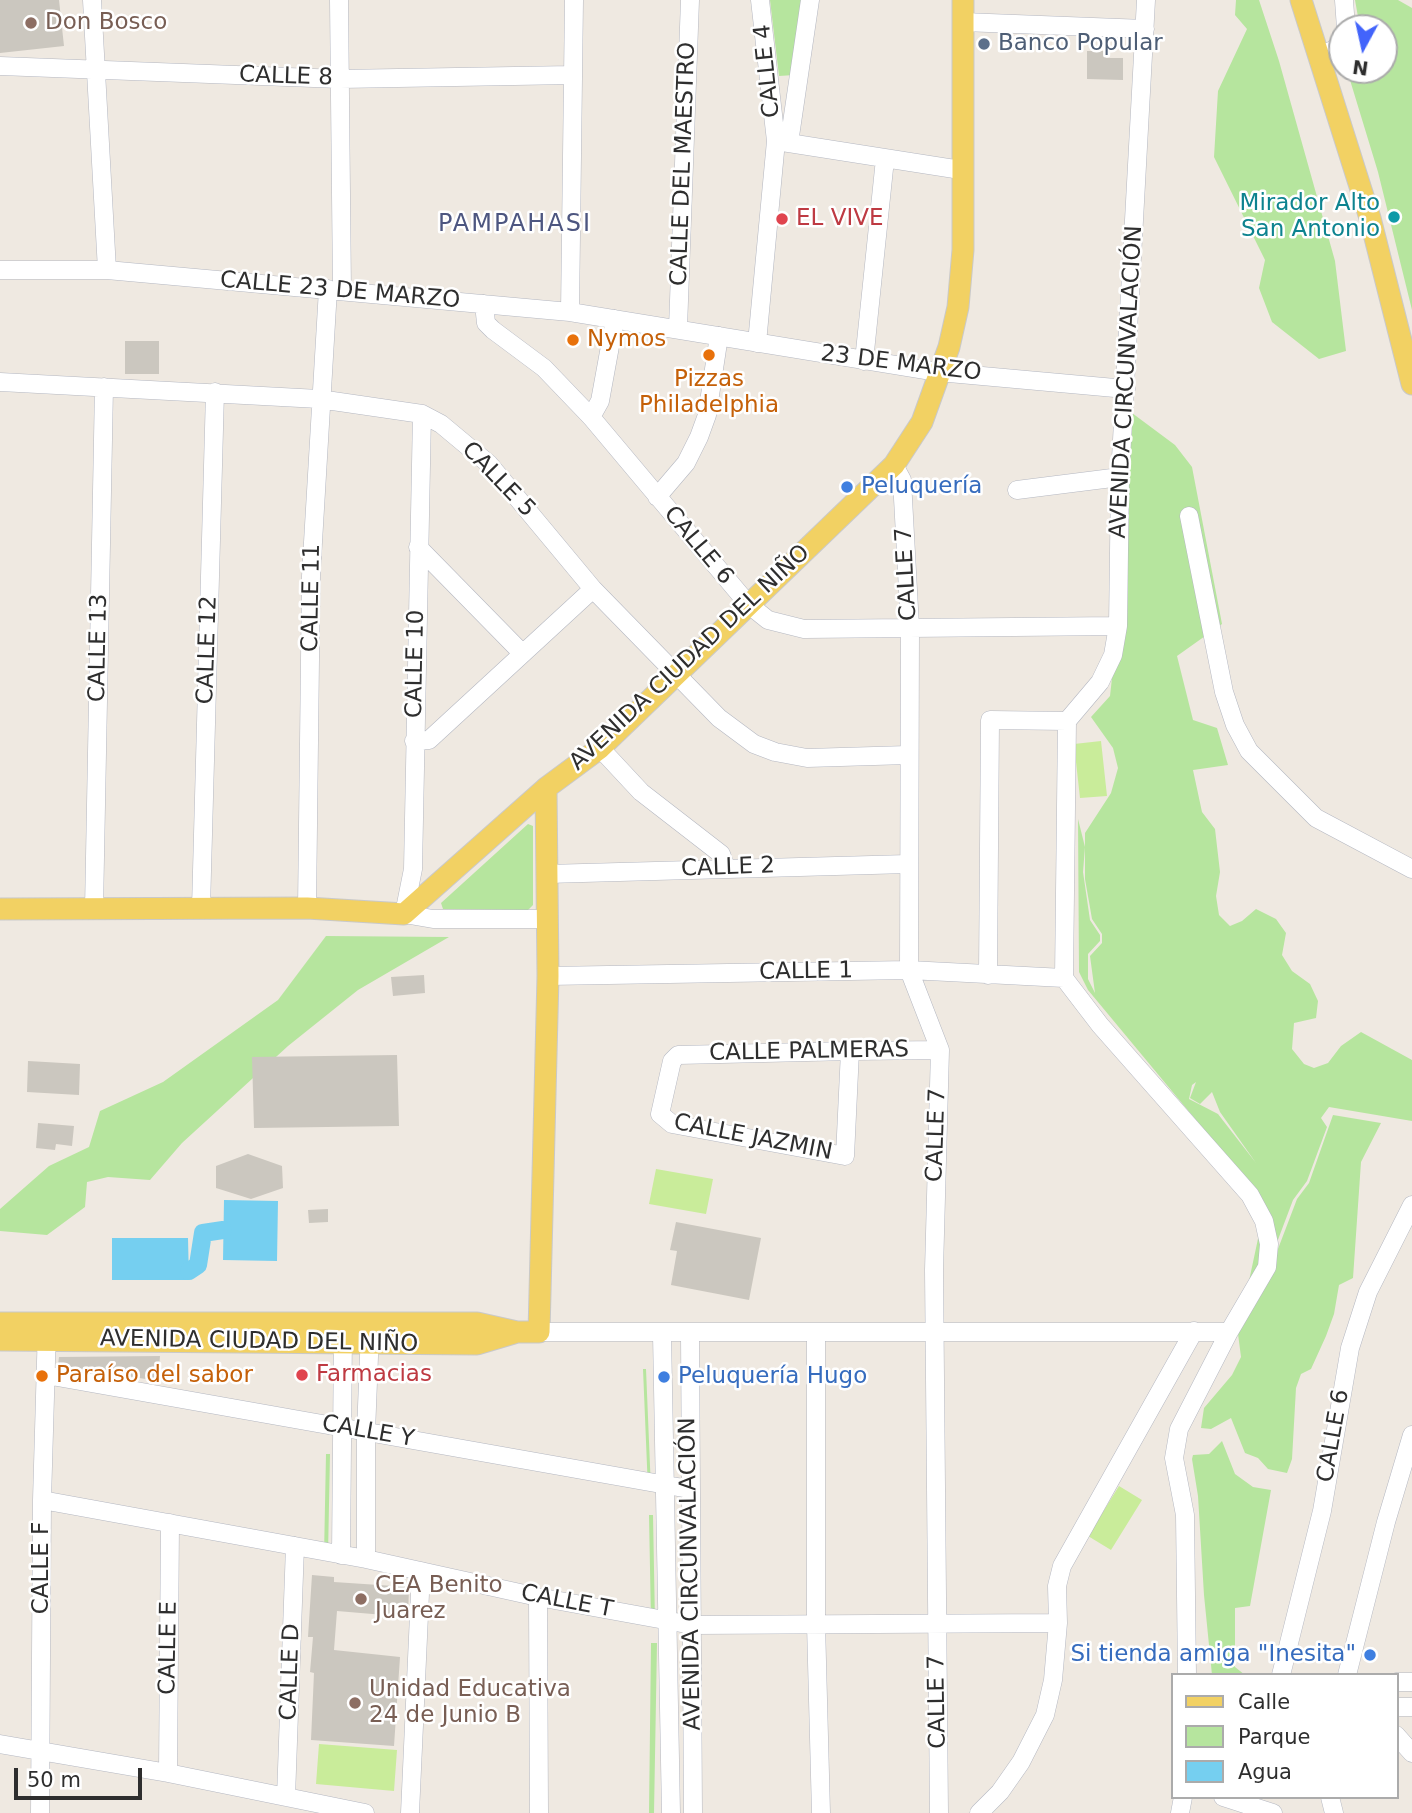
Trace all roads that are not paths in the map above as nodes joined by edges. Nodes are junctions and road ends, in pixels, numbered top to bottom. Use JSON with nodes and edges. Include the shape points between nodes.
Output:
{"nodes":[{"id":1,"x":92,"y":0,"type":"edge"},
{"id":2,"x":339,"y":0,"type":"edge"},
{"id":3,"x":574,"y":0,"type":"edge"},
{"id":4,"x":690,"y":0,"type":"edge"},
{"id":5,"x":761,"y":0,"type":"edge"},
{"id":6,"x":810,"y":0,"type":"edge"},
{"id":7,"x":962,"y":0,"type":"edge"},
{"id":8,"x":1146,"y":0,"type":"edge"},
{"id":9,"x":1301,"y":0,"type":"edge"},
{"id":10,"x":963,"y":22,"type":"junction"},
{"id":11,"x":1145,"y":29,"type":"junction"},
{"id":12,"x":1328,"y":52,"type":"edge"},
{"id":13,"x":1321,"y":55,"type":"junction"},
{"id":14,"x":0,"y":66,"type":"edge"},
{"id":15,"x":96,"y":69,"type":"junction"},
{"id":16,"x":572,"y":75,"type":"junction"},
{"id":17,"x":340,"y":79,"type":"junction"},
{"id":18,"x":782,"y":142,"type":"junction"},
{"id":19,"x":885,"y":159,"type":"junction"},
{"id":20,"x":961,"y":170,"type":"junction"},
{"id":21,"x":0,"y":270,"type":"edge"},
{"id":22,"x":107,"y":270,"type":"junction"},
{"id":23,"x":335,"y":289,"type":"junction"},
{"id":24,"x":484,"y":304,"type":"junction"},
{"id":25,"x":570,"y":312,"type":"junction"},
{"id":26,"x":615,"y":319,"type":"junction"},
{"id":27,"x":678,"y":328,"type":"junction"},
{"id":28,"x":719,"y":336,"type":"junction"},
{"id":29,"x":757,"y":343,"type":"junction"},
{"id":30,"x":864,"y":361,"type":"junction"},
{"id":31,"x":938,"y":372,"type":"junction"},
{"id":32,"x":0,"y":383,"type":"edge"},
{"id":33,"x":1412,"y":384,"type":"edge"},
{"id":34,"x":104,"y":387,"type":"junction"},
{"id":35,"x":1126,"y":388,"type":"junction"},
{"id":36,"x":215,"y":392,"type":"junction"},
{"id":37,"x":319,"y":398,"type":"junction"},
{"id":38,"x":422,"y":414,"type":"junction"},
{"id":39,"x":591,"y":417,"type":"junction"},
{"id":40,"x":894,"y":465,"type":"junction"},
{"id":41,"x":1120,"y":477,"type":"junction"},
{"id":42,"x":1017,"y":490,"type":"dead end"},
{"id":43,"x":657,"y":497,"type":"junction"},
{"id":44,"x":1189,"y":516,"type":"dead end"},
{"id":45,"x":418,"y":547,"type":"junction"},
{"id":46,"x":593,"y":589,"type":"junction"},
{"id":47,"x":747,"y":604,"type":"junction"},
{"id":48,"x":1118,"y":626,"type":"junction"},
{"id":49,"x":910,"y":627,"type":"junction"},
{"id":50,"x":521,"y":652,"type":"junction"},
{"id":51,"x":676,"y":675,"type":"junction"},
{"id":52,"x":1067,"y":721,"type":"junction"},
{"id":53,"x":414,"y":741,"type":"junction"},
{"id":54,"x":600,"y":748,"type":"junction"},
{"id":55,"x":908,"y":755,"type":"junction"},
{"id":56,"x":546,"y":789,"type":"junction"},
{"id":57,"x":908,"y":864,"type":"junction"},
{"id":58,"x":726,"y":868,"type":"junction"},
{"id":59,"x":1412,"y":869,"type":"edge"},
{"id":60,"x":547,"y":874,"type":"junction"},
{"id":61,"x":201,"y":908,"type":"junction"},
{"id":62,"x":307,"y":908,"type":"junction"},
{"id":63,"x":0,"y":909,"type":"edge"},
{"id":64,"x":94,"y":909,"type":"junction"},
{"id":65,"x":404,"y":914,"type":"junction"},
{"id":66,"x":547,"y":919,"type":"junction"},
{"id":67,"x":909,"y":970,"type":"junction"},
{"id":68,"x":988,"y":975,"type":"junction"},
{"id":69,"x":548,"y":976,"type":"junction"},
{"id":70,"x":1064,"y":978,"type":"junction"},
{"id":71,"x":940,"y":1050,"type":"junction"},
{"id":72,"x":850,"y":1051,"type":"junction"},
{"id":73,"x":662,"y":1118,"type":"joint"},
{"id":74,"x":1412,"y":1205,"type":"edge"},
{"id":75,"x":0,"y":1323,"type":"edge"},
{"id":76,"x":47,"y":1331,"type":"junction"},
{"id":77,"x":1194,"y":1331,"type":"junction"},
{"id":78,"x":343,"y":1332,"type":"junction"},
{"id":79,"x":370,"y":1332,"type":"junction"},
{"id":80,"x":539,"y":1332,"type":"junction"},
{"id":81,"x":816,"y":1332,"type":"junction"},
{"id":82,"x":937,"y":1332,"type":"junction"},
{"id":83,"x":1229,"y":1332,"type":"junction"},
{"id":84,"x":662,"y":1334,"type":"junction"},
{"id":85,"x":690,"y":1334,"type":"junction"},
{"id":86,"x":0,"y":1340,"type":"edge"},
{"id":87,"x":46,"y":1375,"type":"junction"},
{"id":88,"x":341,"y":1427,"type":"junction"},
{"id":89,"x":366,"y":1432,"type":"junction"},
{"id":90,"x":1412,"y":1435,"type":"edge"},
{"id":91,"x":667,"y":1485,"type":"junction"},
{"id":92,"x":689,"y":1489,"type":"junction"},
{"id":93,"x":42,"y":1500,"type":"junction"},
{"id":94,"x":170,"y":1523,"type":"junction"},
{"id":95,"x":295,"y":1546,"type":"junction"},
{"id":96,"x":341,"y":1555,"type":"junction"},
{"id":97,"x":366,"y":1559,"type":"junction"},
{"id":98,"x":422,"y":1571,"type":"junction"},
{"id":99,"x":538,"y":1597,"type":"junction"},
{"id":100,"x":668,"y":1620,"type":"junction"},
{"id":101,"x":1058,"y":1623,"type":"junction"},
{"id":102,"x":816,"y":1624,"type":"junction"},
{"id":103,"x":937,"y":1624,"type":"junction"},
{"id":104,"x":692,"y":1625,"type":"junction"},
{"id":105,"x":1187,"y":1673,"type":"edge"},
{"id":106,"x":1282,"y":1673,"type":"edge"},
{"id":107,"x":1348,"y":1673,"type":"edge"},
{"id":108,"x":1398,"y":1737,"type":"edge"},
{"id":109,"x":0,"y":1744,"type":"edge"},
{"id":110,"x":41,"y":1752,"type":"junction"},
{"id":111,"x":1412,"y":1753,"type":"edge"},
{"id":112,"x":167,"y":1773,"type":"junction"},
{"id":113,"x":286,"y":1797,"type":"junction"},
{"id":114,"x":1229,"y":1799,"type":"edge"},
{"id":115,"x":40,"y":1813,"type":"edge"},
{"id":116,"x":365,"y":1813,"type":"edge"},
{"id":117,"x":410,"y":1813,"type":"edge"},
{"id":118,"x":539,"y":1813,"type":"edge"},
{"id":119,"x":671,"y":1813,"type":"edge"},
{"id":120,"x":693,"y":1813,"type":"edge"},
{"id":121,"x":821,"y":1813,"type":"edge"},
{"id":122,"x":939,"y":1813,"type":"edge"},
{"id":123,"x":979,"y":1813,"type":"edge"},
{"id":124,"x":1273,"y":1813,"type":"edge"}],
"edges":[{"from":1,"to":15,"type":"street"},
{"from":2,"to":17,"type":"street"},
{"from":3,"to":16,"type":"street"},
{"from":4,"to":27,"type":"street","name":"CALLE DEL MAESTRO"},
{"from":5,"to":18,"type":"street","name":"CALLE 4"},
{"from":6,"to":18,"type":"street"},
{"from":7,"to":10,"type":"main road","name":"AVENIDA CIUDAD DEL NIÑO"},
{"from":8,"to":11,"type":"street","name":"AVENIDA CIRCUNVALACIÓN"},
{"from":9,"to":13,"type":"main road"},
{"from":10,"to":11,"type":"street"},
{"from":10,"to":20,"type":"main road","name":"AVENIDA CIUDAD DEL NIÑO"},
{"from":11,"to":35,"type":"street","name":"AVENIDA CIRCUNVALACIÓN"},
{"from":12,"to":13,"type":"street"},
{"from":13,"to":33,"type":"main road","via":[[1370,218]]},
{"from":14,"to":15,"type":"street","name":"CALLE 8"},
{"from":15,"to":17,"type":"street","name":"CALLE 8"},
{"from":15,"to":22,"type":"street"},
{"from":16,"to":17,"type":"street","name":"CALLE 8"},
{"from":16,"to":25,"type":"street"},
{"from":17,"to":23,"type":"street"},
{"from":18,"to":19,"type":"street","name":"CALLE 4"},
{"from":18,"to":29,"type":"street","name":"CALLE 4"},
{"from":19,"to":20,"type":"street","name":"CALLE 4"},
{"from":19,"to":30,"type":"street"},
{"from":20,"to":31,"type":"main road","name":"AVENIDA CIUDAD DEL NIÑO","via":[[963,250],[958,307]]},
{"from":21,"to":22,"type":"street","name":"CALLE 23 DE MARZO"},
{"from":22,"to":23,"type":"street","name":"CALLE 23 DE MARZO"},
{"from":23,"to":24,"type":"street","name":"CALLE 23 DE MARZO"},
{"from":23,"to":37,"type":"street","name":"CALLE 11"},
{"from":24,"to":25,"type":"street","name":"CALLE 23 DE MARZO"},
{"from":24,"to":39,"type":"street","name":"CALLE 6","via":[[486,323],[544,368]]},
{"from":25,"to":26,"type":"street","name":"CALLE 23 DE MARZO"},
{"from":26,"to":27,"type":"street","name":"CALLE 23 DE MARZO"},
{"from":26,"to":39,"type":"street","via":[[600,401]]},
{"from":27,"to":28,"type":"street","name":"23 DE MARZO"},
{"from":28,"to":29,"type":"street","name":"23 DE MARZO"},
{"from":28,"to":43,"type":"street","via":[[707,415],[699,437],[686,463]]},
{"from":29,"to":30,"type":"street","name":"23 DE MARZO"},
{"from":30,"to":31,"type":"street","name":"23 DE MARZO"},
{"from":31,"to":35,"type":"street","name":"23 DE MARZO"},
{"from":31,"to":40,"type":"main road","name":"AVENIDA CIUDAD DEL NIÑO","via":[[936,390],[922,422]]},
{"from":32,"to":34,"type":"street","name":"CALLE 5"},
{"from":34,"to":36,"type":"street","name":"CALLE 5"},
{"from":34,"to":64,"type":"street","name":"CALLE 13"},
{"from":35,"to":41,"type":"street","name":"AVENIDA CIRCUNVALACIÓN"},
{"from":36,"to":37,"type":"street","name":"CALLE 5"},
{"from":36,"to":61,"type":"street","name":"CALLE 12"},
{"from":37,"to":38,"type":"street","name":"CALLE 5"},
{"from":37,"to":62,"type":"street","name":"CALLE 11","via":[[311,576]]},
{"from":38,"to":45,"type":"street","name":"CALLE 10"},
{"from":38,"to":46,"type":"street","name":"CALLE 5","via":[[489,464]]},
{"from":39,"to":43,"type":"street","name":"CALLE 6"},
{"from":40,"to":47,"type":"main road","name":"AVENIDA CIUDAD DEL NIÑO"},
{"from":40,"to":49,"type":"street","name":"CALLE 7","via":[[902,481]]},
{"from":41,"to":42,"type":"street"},
{"from":41,"to":48,"type":"street","name":"AVENIDA CIRCUNVALACIÓN"},
{"from":43,"to":47,"type":"street","name":"CALLE 6"},
{"from":44,"to":59,"type":"street","via":[[1224,692],[1249,751],[1316,818]]},
{"from":45,"to":50,"type":"street"},
{"from":45,"to":53,"type":"street","name":"CALLE 10"},
{"from":46,"to":50,"type":"street"},
{"from":46,"to":51,"type":"street","name":"CALLE 5"},
{"from":47,"to":49,"type":"street","name":"CALLE 6","via":[[768,620],[786,626]]},
{"from":47,"to":51,"type":"main road","name":"AVENIDA CIUDAD DEL NIÑO"},
{"from":48,"to":49,"type":"street","name":"CALLE 6"},
{"from":48,"to":52,"type":"street","name":"AVENIDA CIRCUNVALACIÓN","via":[[1113,655],[1100,682]]},
{"from":49,"to":55,"type":"street","name":"CALLE 7"},
{"from":50,"to":53,"type":"street","via":[[429,740]]},
{"from":51,"to":54,"type":"main road","name":"AVENIDA CIUDAD DEL NIÑO"},
{"from":51,"to":55,"type":"street","name":"CALLE 5","via":[[719,718],[754,744],[775,752],[831,759]]},
{"from":52,"to":68,"type":"street","via":[[990,720]]},
{"from":52,"to":70,"type":"street"},
{"from":53,"to":65,"type":"street","name":"CALLE 10","via":[[413,869]]},
{"from":54,"to":56,"type":"main road","name":"AVENIDA CIUDAD DEL NIÑO"},
{"from":54,"to":58,"type":"street","via":[[641,792],[721,854]]},
{"from":55,"to":57,"type":"street","name":"CALLE 7"},
{"from":56,"to":60,"type":"main road"},
{"from":56,"to":65,"type":"main road","name":"AVENIDA CIUDAD DEL NIÑO"},
{"from":57,"to":58,"type":"street","name":"CALLE 2"},
{"from":57,"to":67,"type":"street","name":"CALLE 7"},
{"from":58,"to":60,"type":"street","name":"CALLE 2"},
{"from":60,"to":66,"type":"main road"},
{"from":61,"to":62,"type":"main road"},
{"from":61,"to":64,"type":"main road"},
{"from":62,"to":65,"type":"main road"},
{"from":63,"to":64,"type":"main road"},
{"from":65,"to":66,"type":"street","via":[[433,919]]},
{"from":66,"to":69,"type":"main road"},
{"from":67,"to":68,"type":"street","name":"CALLE 1"},
{"from":67,"to":69,"type":"street","name":"CALLE 1"},
{"from":67,"to":71,"type":"street","name":"CALLE 7"},
{"from":68,"to":70,"type":"street","name":"CALLE 1"},
{"from":69,"to":80,"type":"main road"},
{"from":70,"to":83,"type":"street","via":[[1250,1195],[1264,1221],[1267,1267]]},
{"from":71,"to":72,"type":"street","name":"CALLE PALMERAS"},
{"from":71,"to":82,"type":"street","name":"CALLE 7","via":[[934,1270]]},
{"from":72,"to":73,"type":"street","name":"CALLE PALMERAS","via":[[678,1055],[672,1060],[660,1108]]},
{"from":72,"to":73,"type":"street","name":"CALLE JAZMIN","via":[[845,1156],[672,1124]]},
{"from":74,"to":106,"type":"street","name":"CALLE 6","via":[[1368,1292],[1350,1348],[1322,1511]]},
{"from":75,"to":76,"type":"main road","name":"AVENIDA CIUDAD DEL NIÑO"},
{"from":76,"to":78,"type":"main road","name":"AVENIDA CIUDAD DEL NIÑO"},
{"from":76,"to":86,"type":"main road","name":"AVENIDA CIUDAD DEL NIÑO"},
{"from":76,"to":87,"type":"street","name":"CALLE F"},
{"from":77,"to":82,"type":"street"},
{"from":77,"to":83,"type":"street"},
{"from":77,"to":101,"type":"street","via":[[1062,1566],[1057,1586]]},
{"from":78,"to":79,"type":"main road","name":"AVENIDA CIUDAD DEL NIÑO"},
{"from":78,"to":88,"type":"street"},
{"from":79,"to":80,"type":"main road","name":"AVENIDA CIUDAD DEL NIÑO","via":[[477,1344],[517,1332]]},
{"from":79,"to":89,"type":"street"},
{"from":80,"to":84,"type":"street"},
{"from":81,"to":82,"type":"street"},
{"from":81,"to":85,"type":"street"},
{"from":81,"to":102,"type":"street"},
{"from":82,"to":103,"type":"street","name":"CALLE 7"},
{"from":83,"to":105,"type":"street","via":[[1183,1418],[1174,1458],[1185,1515]]},
{"from":84,"to":85,"type":"street"},
{"from":84,"to":91,"type":"street","name":"AVENIDA CIRCUNVALACIÓN"},
{"from":85,"to":92,"type":"street","name":"AVENIDA CIRCUNVALACIÓN"},
{"from":87,"to":88,"type":"street","name":"CALLE Y"},
{"from":87,"to":93,"type":"street","name":"CALLE F"},
{"from":88,"to":89,"type":"street","name":"CALLE Y"},
{"from":88,"to":96,"type":"street"},
{"from":89,"to":91,"type":"street","name":"CALLE Y"},
{"from":89,"to":97,"type":"street"},
{"from":90,"to":107,"type":"street"},
{"from":91,"to":92,"type":"street","name":"CALLE Y"},
{"from":91,"to":100,"type":"street","name":"AVENIDA CIRCUNVALACIÓN"},
{"from":92,"to":104,"type":"street","name":"AVENIDA CIRCUNVALACIÓN"},
{"from":93,"to":94,"type":"street","name":"CALLE T"},
{"from":93,"to":110,"type":"street","name":"CALLE F"},
{"from":94,"to":95,"type":"street","name":"CALLE T"},
{"from":94,"to":112,"type":"street","name":"CALLE E"},
{"from":95,"to":96,"type":"street","name":"CALLE T"},
{"from":95,"to":113,"type":"street","name":"CALLE D"},
{"from":96,"to":97,"type":"street","name":"CALLE T"},
{"from":97,"to":98,"type":"street","name":"CALLE T"},
{"from":98,"to":99,"type":"street","name":"CALLE T"},
{"from":98,"to":117,"type":"street"},
{"from":99,"to":100,"type":"street","name":"CALLE T"},
{"from":99,"to":118,"type":"street"},
{"from":100,"to":104,"type":"street","name":"CALLE T"},
{"from":100,"to":119,"type":"street","name":"AVENIDA CIRCUNVALACIÓN"},
{"from":101,"to":103,"type":"street","name":"CALLE T"},
{"from":101,"to":123,"type":"street","via":[[1045,1715],[1021,1762]]},
{"from":102,"to":103,"type":"street","name":"CALLE T"},
{"from":102,"to":104,"type":"street","name":"CALLE T"},
{"from":102,"to":121,"type":"street"},
{"from":103,"to":122,"type":"street","name":"CALLE 7"},
{"from":104,"to":120,"type":"street","name":"AVENIDA CIRCUNVALACIÓN"},
{"from":108,"to":111,"type":"street"},
{"from":109,"to":110,"type":"street"},
{"from":110,"to":112,"type":"street"},
{"from":110,"to":115,"type":"street","name":"CALLE F"},
{"from":112,"to":113,"type":"street"},
{"from":113,"to":116,"type":"street"},
{"from":114,"to":124,"type":"street"}]}
